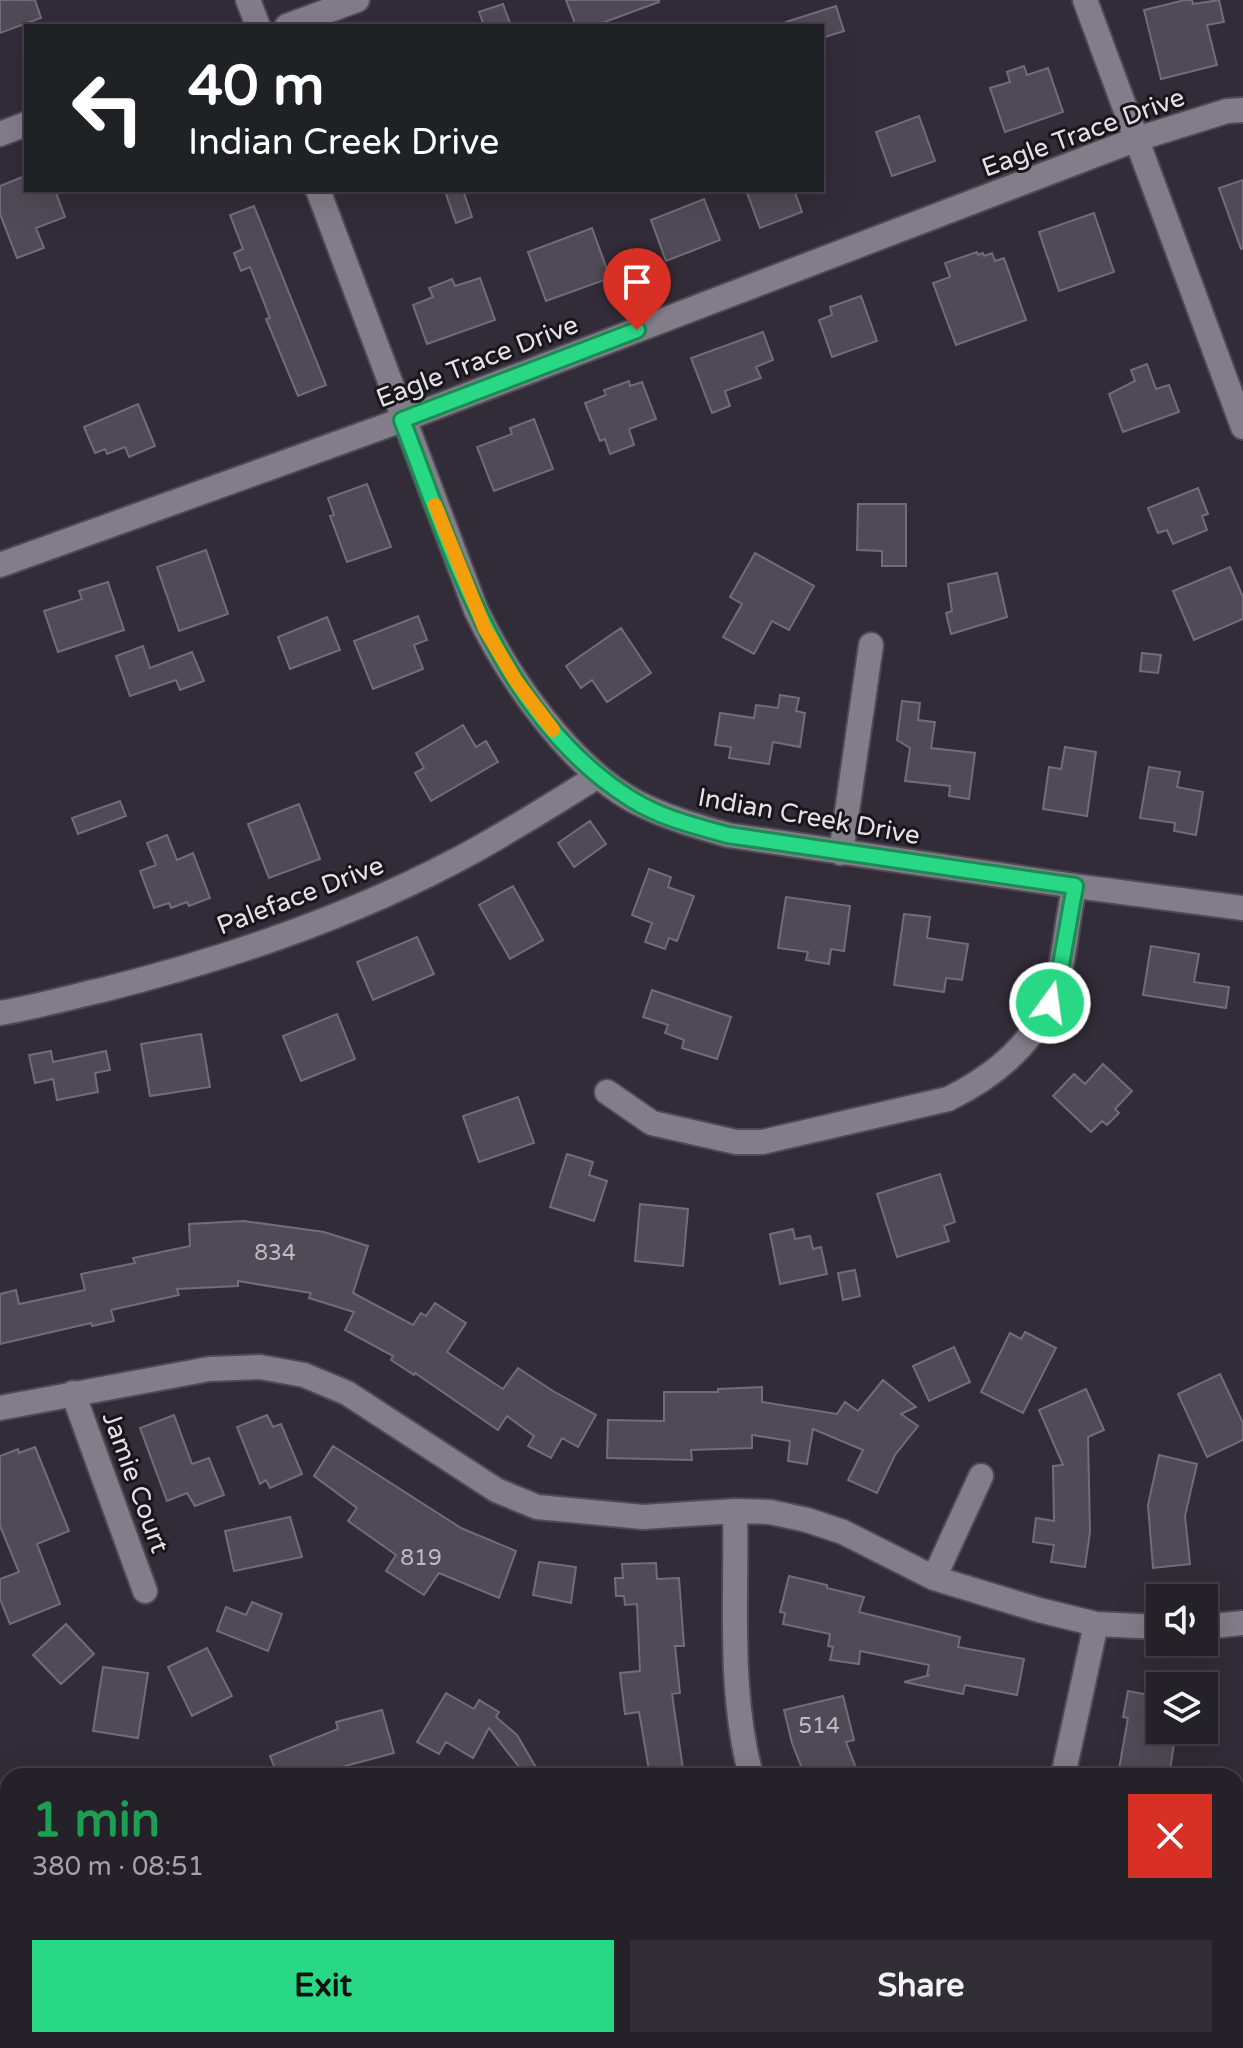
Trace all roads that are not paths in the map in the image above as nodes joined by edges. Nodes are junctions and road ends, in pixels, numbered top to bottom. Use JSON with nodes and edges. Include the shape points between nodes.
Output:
{"nodes":[{"id":1,"x":248,"y":0,"type":"edge"},
{"id":2,"x":357,"y":0,"type":"edge"},
{"id":3,"x":1085,"y":0,"type":"edge"},
{"id":4,"x":257,"y":24,"type":"edge"},
{"id":5,"x":292,"y":24,"type":"edge"},
{"id":6,"x":1243,"y":110,"type":"edge"},
{"id":7,"x":24,"y":125,"type":"edge"},
{"id":8,"x":0,"y":134,"type":"edge"},
{"id":9,"x":1137,"y":139,"type":"junction"},
{"id":10,"x":319,"y":192,"type":"edge"},
{"id":11,"x":402,"y":420,"type":"junction"},
{"id":12,"x":1243,"y":427,"type":"edge"},
{"id":13,"x":0,"y":565,"type":"edge"},
{"id":14,"x":871,"y":645,"type":"dead end"},
{"id":15,"x":598,"y":776,"type":"junction"},
{"id":16,"x":841,"y":853,"type":"junction"},
{"id":17,"x":1075,"y":886,"type":"junction"},
{"id":18,"x":1243,"y":908,"type":"edge"},
{"id":19,"x":0,"y":1013,"type":"edge"},
{"id":20,"x":607,"y":1092,"type":"dead end"},
{"id":21,"x":73,"y":1393,"type":"junction"},
{"id":22,"x":0,"y":1408,"type":"edge"},
{"id":23,"x":981,"y":1476,"type":"dead end"},
{"id":24,"x":735,"y":1511,"type":"junction"},
{"id":25,"x":934,"y":1578,"type":"junction"},
{"id":26,"x":145,"y":1591,"type":"dead end"},
{"id":27,"x":1243,"y":1623,"type":"edge"},
{"id":28,"x":1096,"y":1624,"type":"junction"},
{"id":29,"x":1146,"y":1626,"type":"edge"},
{"id":30,"x":1218,"y":1626,"type":"edge"},
{"id":31,"x":749,"y":1768,"type":"edge"},
{"id":32,"x":1065,"y":1768,"type":"edge"}],
"edges":[{"from":1,"to":4,"type":"street"},
{"from":2,"to":5,"type":"street"},
{"from":3,"to":9,"type":"street"},
{"from":6,"to":9,"type":"street","name":"Eagle Trace Drive"},
{"from":7,"to":8,"type":"street"},
{"from":9,"to":11,"type":"street","name":"Eagle Trace Drive"},
{"from":9,"to":12,"type":"street"},
{"from":10,"to":11,"type":"street","name":"Indian Creek Drive"},
{"from":11,"to":13,"type":"street","name":"Eagle Trace Drive"},
{"from":11,"to":15,"type":"street","name":"Indian Creek Drive","via":[[485,629],[528,698]]},
{"from":14,"to":16,"type":"street"},
{"from":15,"to":16,"type":"street","name":"Indian Creek Drive","via":[[675,820],[728,835]]},
{"from":15,"to":19,"type":"street","name":"Paleface Drive","via":[[450,864],[361,904],[173,971]]},
{"from":16,"to":17,"type":"street","name":"Indian Creek Drive"},
{"from":17,"to":18,"type":"street","name":"Indian Creek Drive"},
{"from":17,"to":20,"type":"street","via":[[1059,976],[1037,1028],[998,1069],[948,1099],[762,1142],[736,1142],[652,1123]]},
{"from":21,"to":22,"type":"street"},
{"from":21,"to":24,"type":"street","via":[[209,1369],[260,1367],[304,1375],[347,1393],[496,1490],[537,1507],[643,1517]]},
{"from":21,"to":26,"type":"street","name":"Jamie Court"},
{"from":23,"to":25,"type":"street"},
{"from":24,"to":25,"type":"street","via":[[770,1512],[843,1532]]},
{"from":24,"to":31,"type":"street","via":[[735,1688]]},
{"from":25,"to":28,"type":"street"},
{"from":27,"to":30,"type":"street"},
{"from":28,"to":29,"type":"street"},
{"from":28,"to":32,"type":"street"}]}
